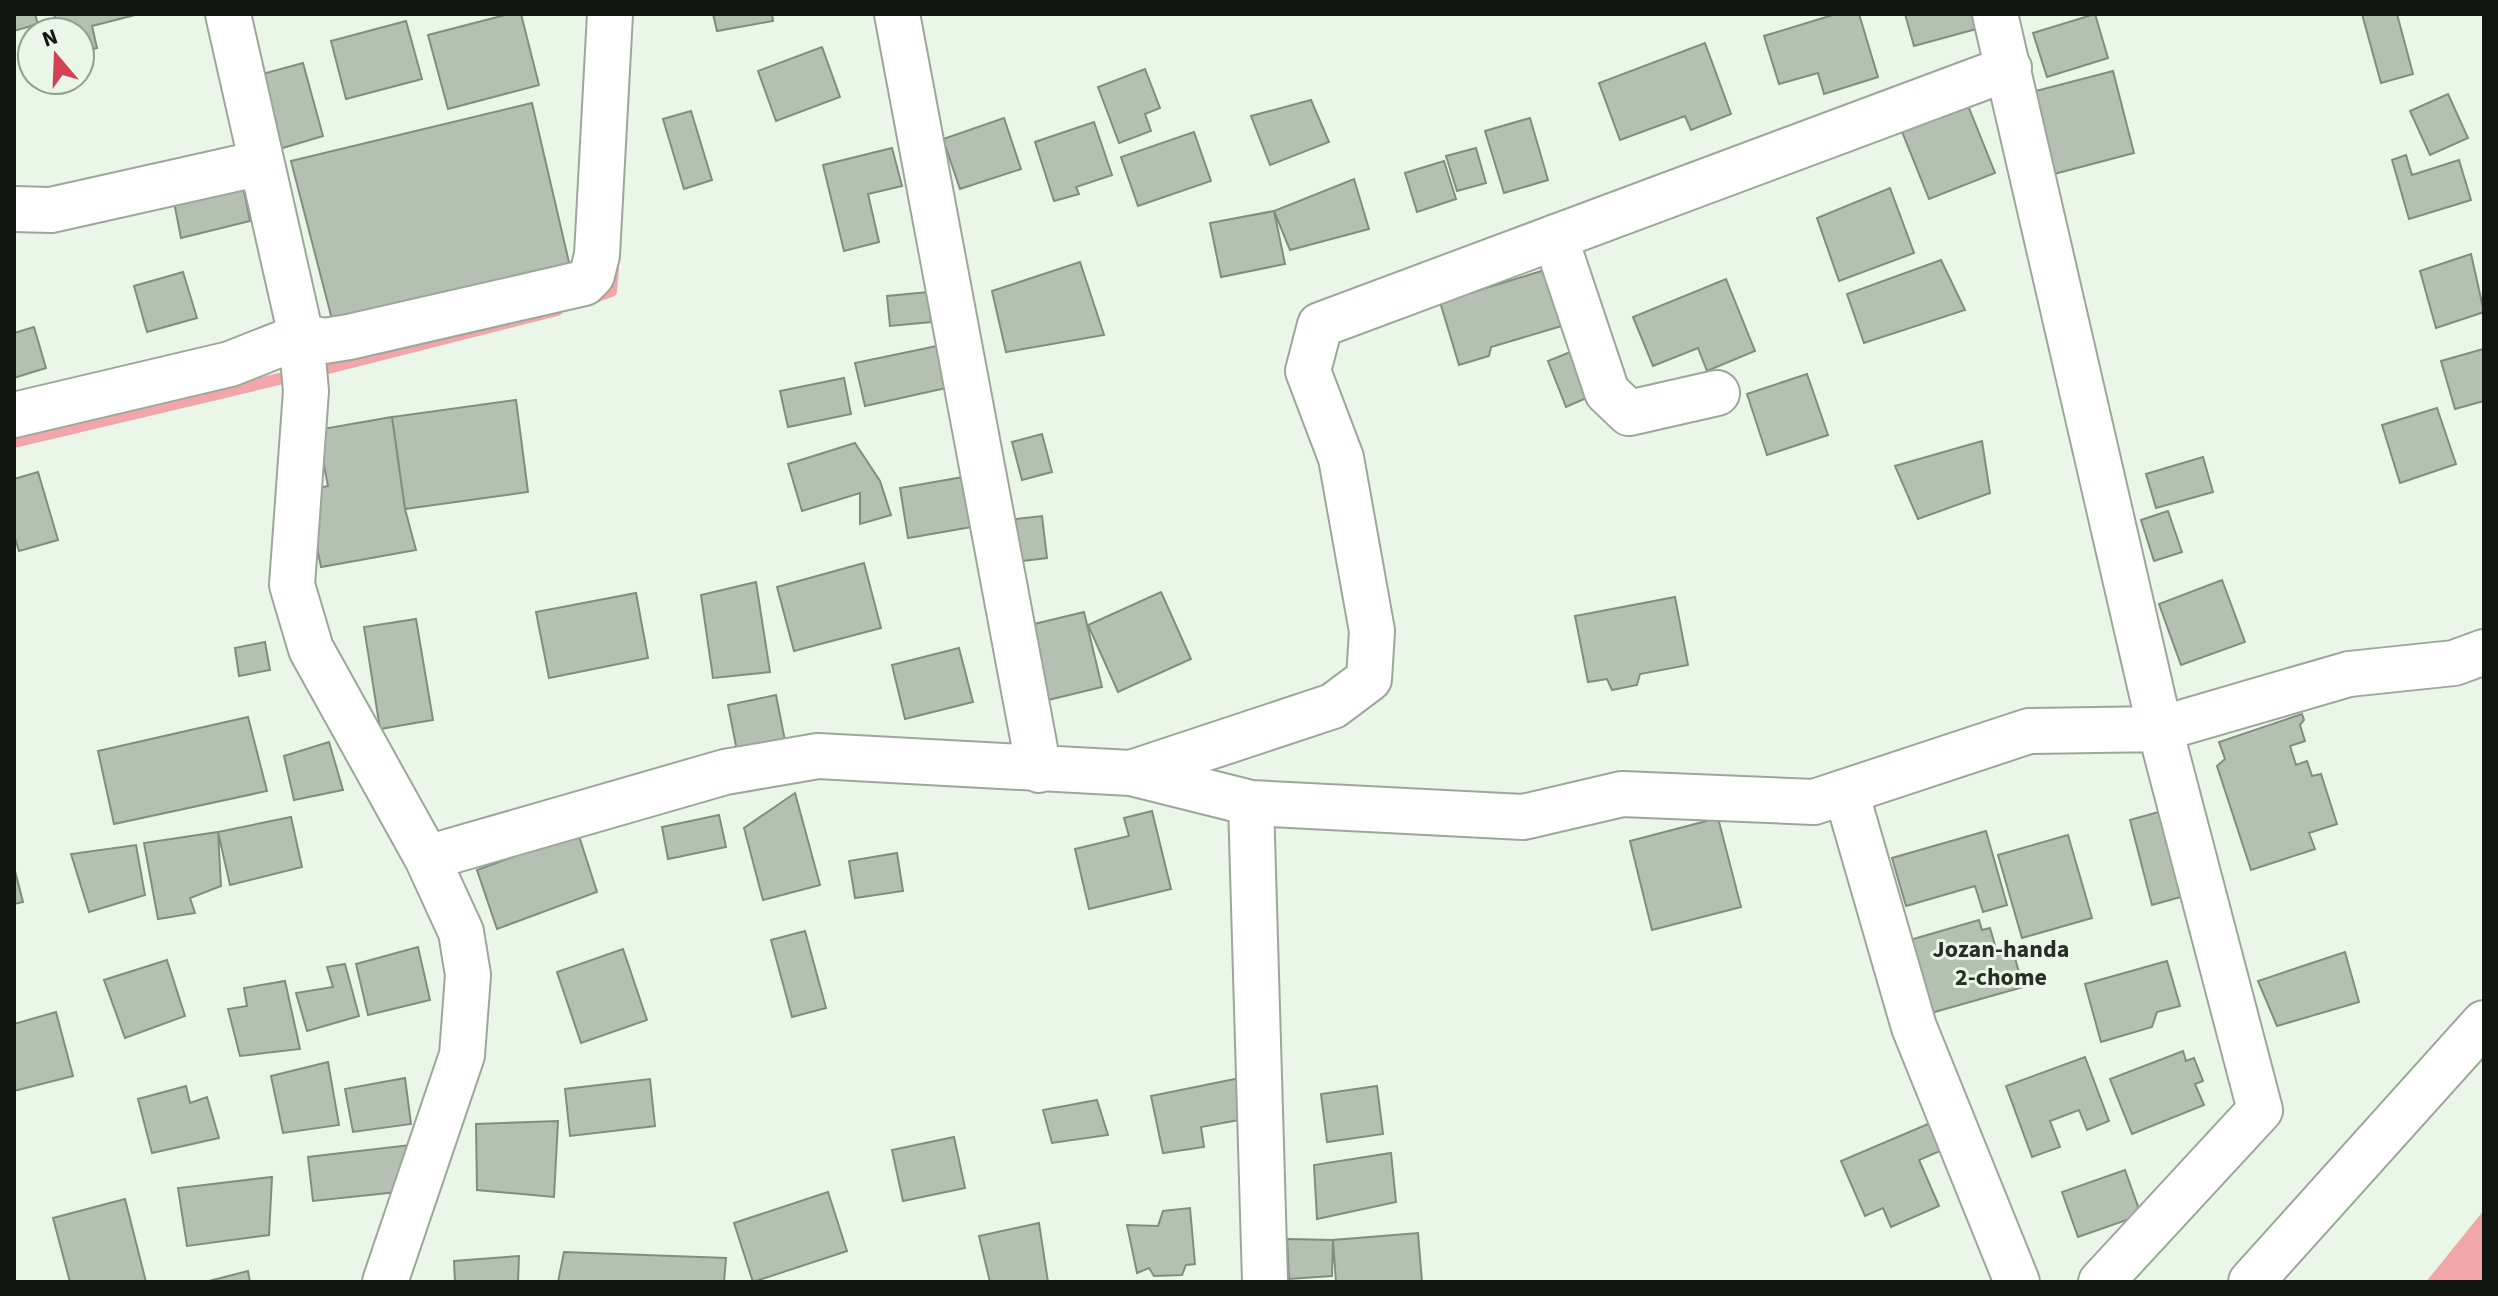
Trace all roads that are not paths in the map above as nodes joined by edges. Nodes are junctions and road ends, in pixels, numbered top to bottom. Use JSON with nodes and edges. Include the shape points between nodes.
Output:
{"nodes":[{"id":1,"x":228,"y":14,"type":"edge"},
{"id":2,"x":610,"y":14,"type":"edge"},
{"id":3,"x":897,"y":14,"type":"edge"},
{"id":4,"x":2008,"y":17,"type":"edge"},
{"id":5,"x":2009,"y":68,"type":"junction"},
{"id":6,"x":261,"y":163,"type":"junction"},
{"id":7,"x":14,"y":209,"type":"edge"},
{"id":8,"x":1555,"y":237,"type":"junction"},
{"id":9,"x":301,"y":336,"type":"junction"},
{"id":10,"x":1717,"y":393,"type":"dead end"},
{"id":11,"x":14,"y":415,"type":"edge"},
{"id":12,"x":2484,"y":652,"type":"edge"},
{"id":13,"x":2160,"y":729,"type":"junction"},
{"id":14,"x":1039,"y":770,"type":"junction"},
{"id":15,"x":1131,"y":773,"type":"junction"},
{"id":16,"x":1846,"y":792,"type":"junction"},
{"id":17,"x":1251,"y":803,"type":"junction"},
{"id":18,"x":427,"y":858,"type":"junction"},
{"id":19,"x":2484,"y":1023,"type":"edge"},
{"id":20,"x":385,"y":1282,"type":"edge"},
{"id":21,"x":1265,"y":1282,"type":"edge"},
{"id":22,"x":2017,"y":1282,"type":"edge"},
{"id":23,"x":2101,"y":1282,"type":"edge"},
{"id":24,"x":2251,"y":1282,"type":"edge"}],
"edges":[{"from":1,"to":6,"type":"street"},
{"from":2,"to":9,"type":"street","via":[[592,275],[574,286],[349,337],[324,341]]},
{"from":3,"to":14,"type":"street"},
{"from":4,"to":5,"type":"street"},
{"from":5,"to":8,"type":"street"},
{"from":5,"to":13,"type":"street"},
{"from":6,"to":7,"type":"street","via":[[51,210]]},
{"from":6,"to":9,"type":"street"},
{"from":8,"to":10,"type":"street","via":[[1607,392],[1629,413]]},
{"from":8,"to":15,"type":"street","via":[[1320,325],[1308,371],[1341,458],[1372,631],[1369,679],[1333,706]]},
{"from":9,"to":11,"type":"street","via":[[230,364]]},
{"from":9,"to":18,"type":"street","via":[[306,391],[292,585],[311,649]]},
{"from":12,"to":13,"type":"street","via":[[2454,663],[2349,674]]},
{"from":13,"to":16,"type":"street","via":[[2029,731]]},
{"from":13,"to":23,"type":"street","via":[[2260,1110]]},
{"from":14,"to":15,"type":"street"},
{"from":14,"to":18,"type":"street","via":[[818,756],[710,776]]},
{"from":15,"to":17,"type":"street"},
{"from":16,"to":17,"type":"street","via":[[1814,802],[1622,794],[1523,817]]},
{"from":16,"to":22,"type":"street","via":[[1914,1027]]},
{"from":17,"to":21,"type":"street"},
{"from":18,"to":20,"type":"street","via":[[461,932],[468,975],[462,1055]]},
{"from":19,"to":24,"type":"street"}]}
